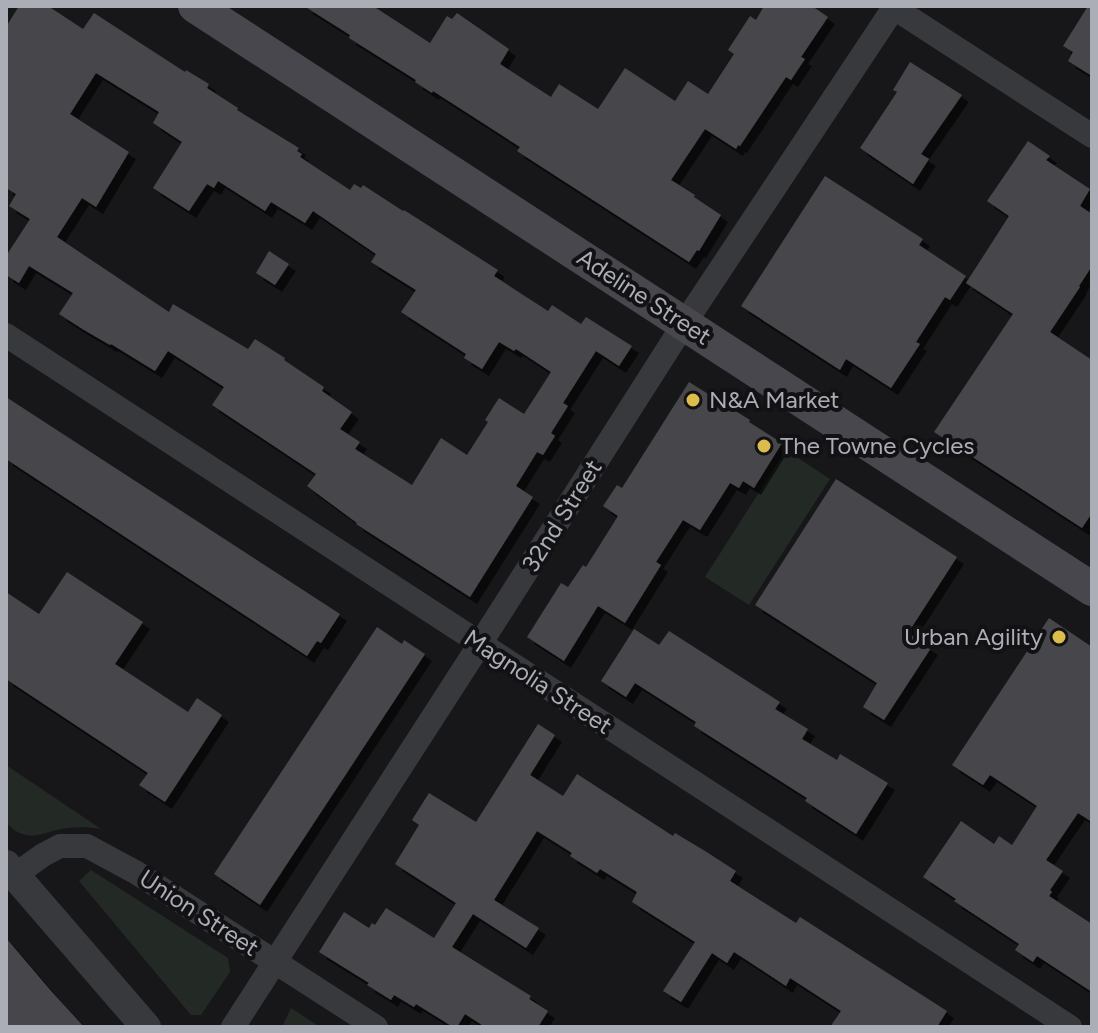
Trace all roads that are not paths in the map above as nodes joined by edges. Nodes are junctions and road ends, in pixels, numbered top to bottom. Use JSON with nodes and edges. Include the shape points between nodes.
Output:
{"nodes":[{"id":1,"x":195,"y":6,"type":"edge"},
{"id":2,"x":893,"y":7,"type":"edge"},
{"id":3,"x":1092,"y":136,"type":"edge"},
{"id":4,"x":684,"y":324,"type":"junction"},
{"id":5,"x":6,"y":335,"type":"edge"},
{"id":6,"x":1092,"y":589,"type":"edge"},
{"id":7,"x":480,"y":644,"type":"junction"},
{"id":8,"x":11,"y":870,"type":"edge"},
{"id":9,"x":275,"y":962,"type":"junction"},
{"id":10,"x":146,"y":1027,"type":"edge"},
{"id":11,"x":233,"y":1027,"type":"edge"},
{"id":12,"x":376,"y":1027,"type":"edge"},
{"id":13,"x":1070,"y":1027,"type":"edge"}],
"edges":[{"from":1,"to":4,"type":"main road","name":"Adeline Street"},
{"from":2,"to":3,"type":"street"},
{"from":2,"to":4,"type":"street","name":"32nd Street"},
{"from":4,"to":6,"type":"main road","name":"Adeline Street"},
{"from":4,"to":7,"type":"street","name":"32nd Street"},
{"from":5,"to":7,"type":"street","name":"Magnolia Street"},
{"from":7,"to":9,"type":"street","name":"32nd Street"},
{"from":7,"to":13,"type":"street","name":"Magnolia Street"},
{"from":8,"to":9,"type":"street","name":"Union Street","via":[[60,846],[87,846]]},
{"from":8,"to":10,"type":"street"},
{"from":9,"to":11,"type":"street","name":"32nd Street"},
{"from":9,"to":12,"type":"street","name":"Union Street"}]}
